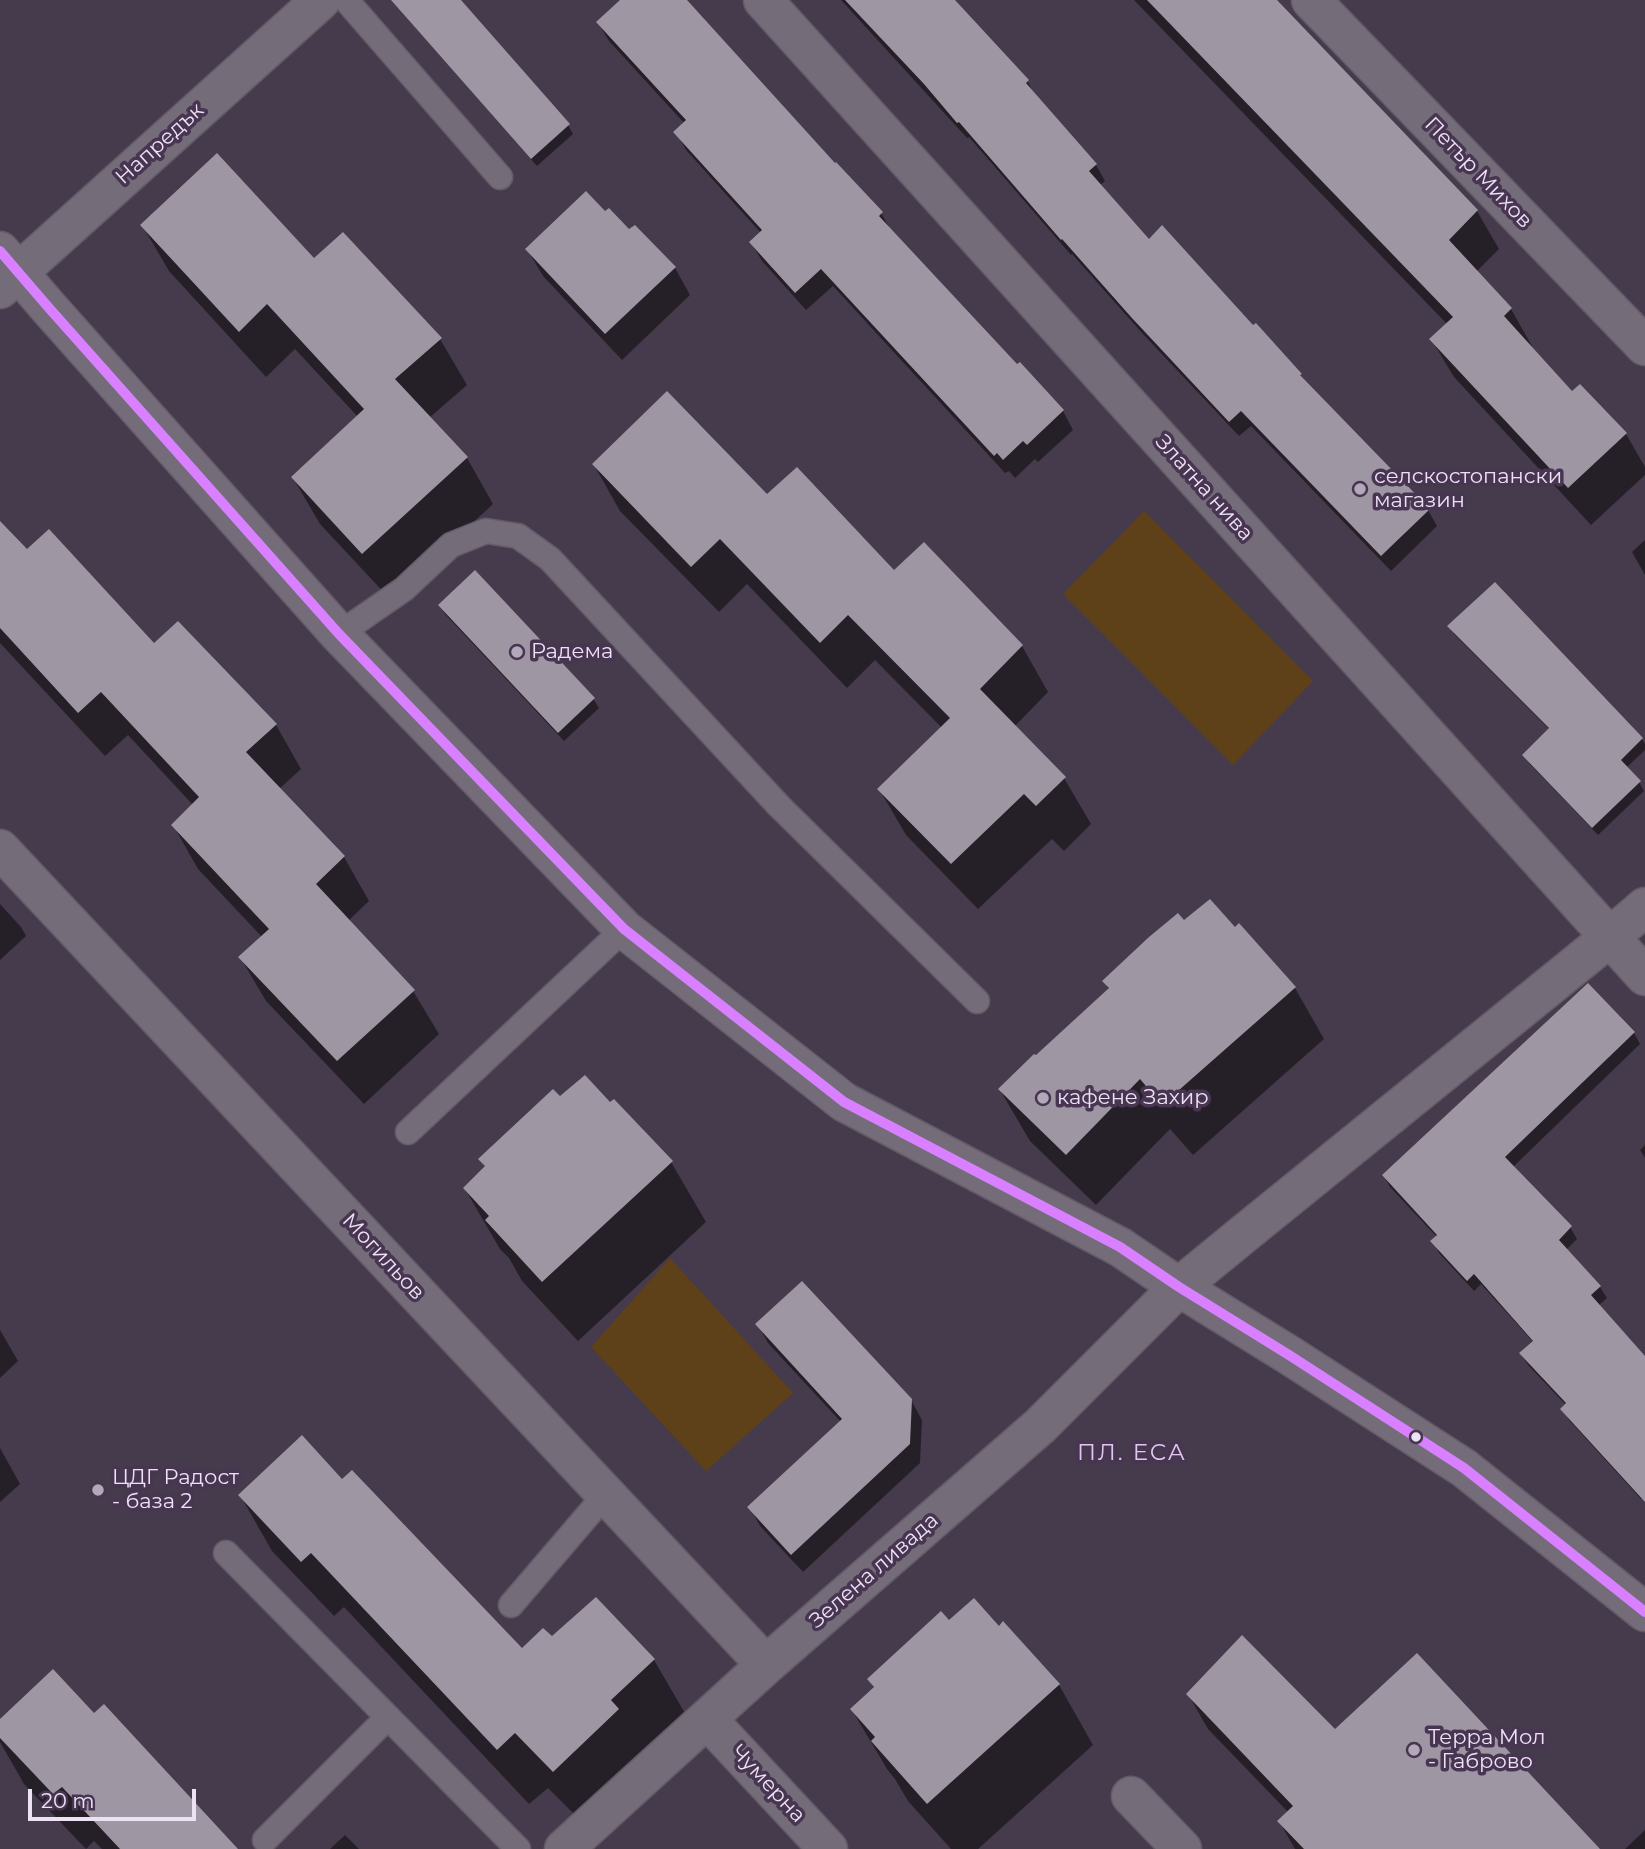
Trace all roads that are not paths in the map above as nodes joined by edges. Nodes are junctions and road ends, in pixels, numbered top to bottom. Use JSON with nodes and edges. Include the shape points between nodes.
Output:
{"nodes":[{"id":1,"x":321,"y":0,"type":"edge"},
{"id":2,"x":346,"y":0,"type":"edge"},
{"id":3,"x":763,"y":0,"type":"edge"},
{"id":4,"x":1311,"y":0,"type":"edge"},
{"id":5,"x":500,"y":177,"type":"dead end"},
{"id":6,"x":6,"y":271,"type":"edge"},
{"id":7,"x":1645,"y":346,"type":"edge"},
{"id":8,"x":339,"y":634,"type":"junction"},
{"id":9,"x":0,"y":849,"type":"edge"},
{"id":10,"x":1645,"y":907,"type":"edge"},
{"id":11,"x":624,"y":929,"type":"junction"},
{"id":12,"x":1610,"y":937,"type":"junction"},
{"id":13,"x":1645,"y":976,"type":"edge"},
{"id":14,"x":976,"y":1001,"type":"dead end"},
{"id":15,"x":408,"y":1132,"type":"dead end"},
{"id":16,"x":1180,"y":1287,"type":"junction"},
{"id":17,"x":606,"y":1494,"type":"junction"},
{"id":18,"x":226,"y":1553,"type":"dead end"},
{"id":19,"x":512,"y":1605,"type":"dead end"},
{"id":20,"x":1645,"y":1612,"type":"edge"},
{"id":21,"x":766,"y":1665,"type":"junction"},
{"id":22,"x":388,"y":1717,"type":"junction"},
{"id":23,"x":707,"y":1718,"type":"junction"},
{"id":24,"x":1131,"y":1796,"type":"dead end"},
{"id":25,"x":265,"y":1840,"type":"dead end"},
{"id":26,"x":518,"y":1849,"type":"edge"},
{"id":27,"x":564,"y":1849,"type":"edge"},
{"id":28,"x":828,"y":1849,"type":"edge"},
{"id":29,"x":1182,"y":1849,"type":"edge"}],
"edges":[{"from":1,"to":6,"type":"street","name":"Напредък"},
{"from":2,"to":5,"type":"lane"},
{"from":3,"to":12,"type":"street","name":"Златна нива"},
{"from":4,"to":7,"type":"street","name":"Петър Михов"},
{"from":6,"to":8,"type":"street","via":[[58,319]]},
{"from":8,"to":11,"type":"street"},
{"from":8,"to":14,"type":"lane","via":[[404,589],[451,545],[486,531],[518,536],[550,559],[779,806]]},
{"from":9,"to":17,"type":"street","name":"Могильов"},
{"from":10,"to":12,"type":"street","name":"Зелена ливада"},
{"from":11,"to":15,"type":"lane"},
{"from":11,"to":16,"type":"street","via":[[844,1102],[1121,1247]]},
{"from":12,"to":13,"type":"street","name":"Златна нива"},
{"from":12,"to":16,"type":"street","name":"Зелена ливада"},
{"from":16,"to":20,"type":"street","via":[[1464,1468]]},
{"from":16,"to":21,"type":"street","name":"Зелена ливада","via":[[1040,1426]]},
{"from":17,"to":19,"type":"lane"},
{"from":17,"to":21,"type":"street","name":"Могильов"},
{"from":18,"to":22,"type":"lane"},
{"from":21,"to":23,"type":"street","name":"Зелена ливада"},
{"from":22,"to":25,"type":"lane"},
{"from":22,"to":26,"type":"lane"},
{"from":23,"to":27,"type":"street","name":"Зелена ливада"},
{"from":23,"to":28,"type":"street","name":"Чумерна"},
{"from":24,"to":29,"type":"street"}]}
